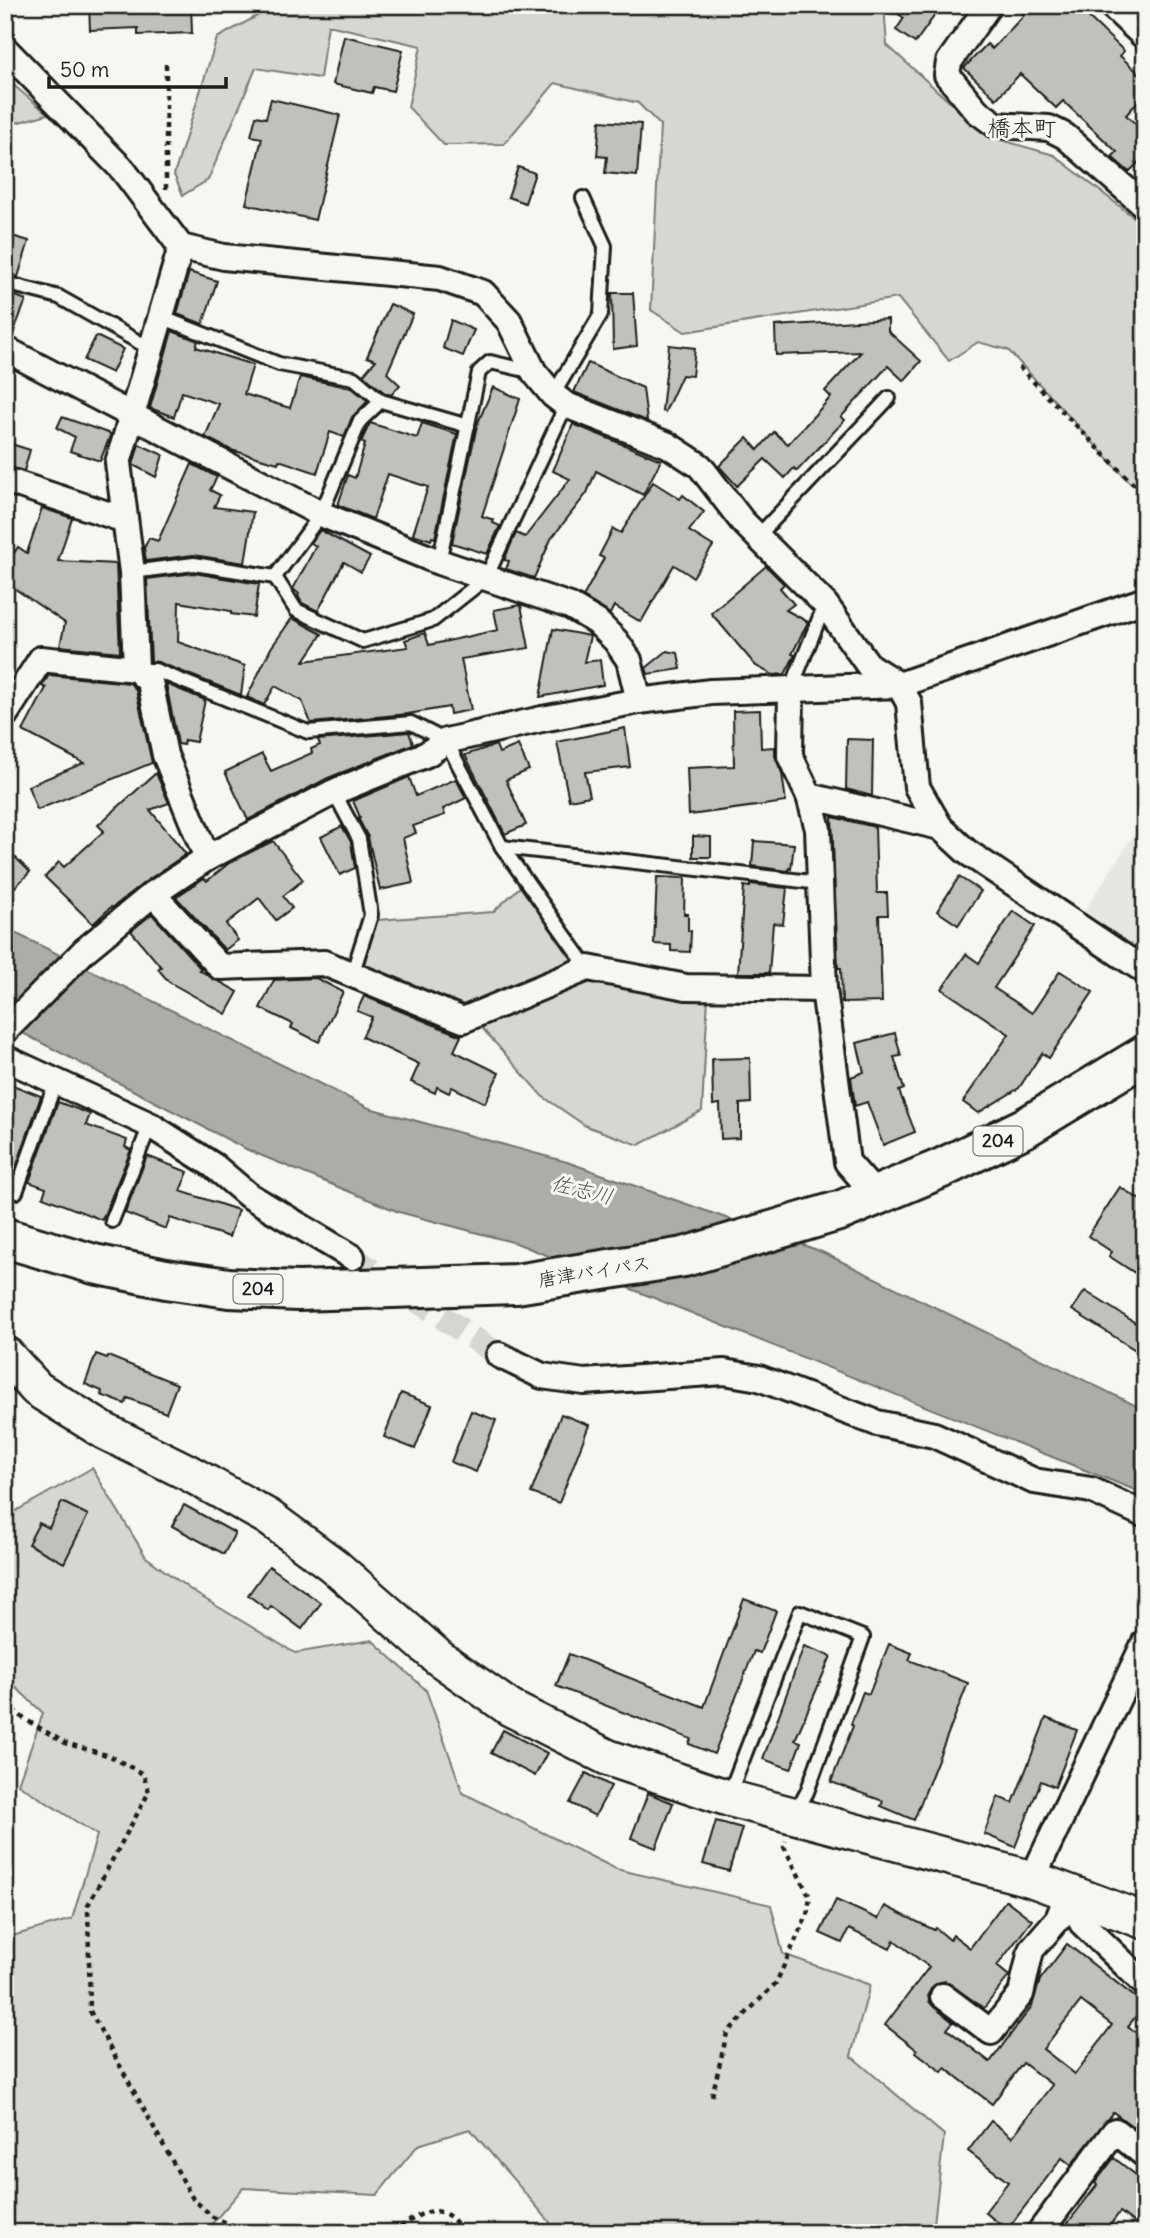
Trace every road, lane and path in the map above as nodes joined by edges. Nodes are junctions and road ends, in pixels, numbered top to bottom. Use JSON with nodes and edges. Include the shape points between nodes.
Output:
{"nodes":[{"id":1,"x":989,"y":5,"type":"edge"},
{"id":2,"x":1111,"y":5,"type":"edge"},
{"id":3,"x":1145,"y":37,"type":"edge"},
{"id":4,"x":5,"y":49,"type":"edge"},
{"id":5,"x":166,"y":64,"type":"dead end"},
{"id":6,"x":583,"y":198,"type":"dead end"},
{"id":7,"x":1145,"y":205,"type":"edge"},
{"id":8,"x":167,"y":225,"type":"junction"},
{"id":9,"x":181,"y":247,"type":"junction"},
{"id":10,"x":5,"y":283,"type":"edge"},
{"id":11,"x":161,"y":317,"type":"junction"},
{"id":12,"x":5,"y":349,"type":"edge"},
{"id":13,"x":151,"y":349,"type":"junction"},
{"id":14,"x":1019,"y":367,"type":"dead end"},
{"id":15,"x":534,"y":372,"type":"junction"},
{"id":16,"x":889,"y":398,"type":"dead end"},
{"id":17,"x":560,"y":400,"type":"junction"},
{"id":18,"x":381,"y":401,"type":"junction"},
{"id":19,"x":131,"y":415,"type":"junction"},
{"id":20,"x":468,"y":426,"type":"junction"},
{"id":21,"x":5,"y":480,"type":"edge"},
{"id":22,"x":1145,"y":496,"type":"edge"},
{"id":23,"x":321,"y":514,"type":"junction"},
{"id":24,"x":125,"y":520,"type":"junction"},
{"id":25,"x":758,"y":536,"type":"junction"},
{"id":26,"x":439,"y":562,"type":"junction"},
{"id":27,"x":132,"y":572,"type":"junction"},
{"id":28,"x":275,"y":577,"type":"junction"},
{"id":29,"x":486,"y":578,"type":"junction"},
{"id":30,"x":1145,"y":600,"type":"edge"},
{"id":31,"x":825,"y":604,"type":"junction"},
{"id":32,"x":136,"y":669,"type":"junction"},
{"id":33,"x":899,"y":685,"type":"junction"},
{"id":34,"x":791,"y":689,"type":"junction"},
{"id":35,"x":639,"y":701,"type":"junction"},
{"id":36,"x":5,"y":715,"type":"edge"},
{"id":37,"x":446,"y":741,"type":"junction"},
{"id":38,"x":334,"y":792,"type":"junction"},
{"id":39,"x":809,"y":796,"type":"junction"},
{"id":40,"x":940,"y":827,"type":"junction"},
{"id":41,"x":502,"y":847,"type":"junction"},
{"id":42,"x":207,"y":858,"type":"junction"},
{"id":43,"x":820,"y":883,"type":"junction"},
{"id":44,"x":153,"y":894,"type":"junction"},
{"id":45,"x":588,"y":968,"type":"junction"},
{"id":46,"x":1145,"y":971,"type":"edge"},
{"id":47,"x":352,"y":975,"type":"junction"},
{"id":48,"x":824,"y":989,"type":"junction"},
{"id":49,"x":5,"y":1031,"type":"edge"},
{"id":50,"x":1145,"y":1055,"type":"edge"},
{"id":51,"x":5,"y":1058,"type":"edge"},
{"id":52,"x":57,"y":1081,"type":"junction"},
{"id":53,"x":150,"y":1125,"type":"junction"},
{"id":54,"x":16,"y":1192,"type":"dead end"},
{"id":55,"x":877,"y":1196,"type":"junction"},
{"id":56,"x":112,"y":1221,"type":"dead end"},
{"id":57,"x":5,"y":1238,"type":"edge"},
{"id":58,"x":352,"y":1257,"type":"tunnel mouth"},
{"id":59,"x":5,"y":1353,"type":"edge"},
{"id":60,"x":499,"y":1355,"type":"tunnel mouth"},
{"id":61,"x":1145,"y":1516,"type":"edge"},
{"id":62,"x":1145,"y":1642,"type":"edge"},
{"id":63,"x":5,"y":1703,"type":"edge"},
{"id":64,"x":728,"y":1798,"type":"junction"},
{"id":65,"x":793,"y":1817,"type":"junction"},
{"id":66,"x":1032,"y":1879,"type":"junction"},
{"id":67,"x":1068,"y":1893,"type":"junction"},
{"id":68,"x":1145,"y":1921,"type":"edge"},
{"id":69,"x":1145,"y":1984,"type":"edge"},
{"id":70,"x":943,"y":1996,"type":"dead end"},
{"id":71,"x":712,"y":2096,"type":"dead end"},
{"id":72,"x":1145,"y":2155,"type":"edge"},
{"id":73,"x":251,"y":2233,"type":"edge"},
{"id":74,"x":392,"y":2233,"type":"edge"},
{"id":75,"x":464,"y":2233,"type":"edge"},
{"id":76,"x":1039,"y":2233,"type":"edge"}],
"edges":[{"from":1,"to":7,"type":"street","via":[[949,62],[947,75],[977,111],[996,125],[1049,128],[1065,136]]},
{"from":2,"to":3,"type":"street"},
{"from":4,"to":8,"type":"street","via":[[123,170]]},
{"from":5,"to":8,"type":"path"},
{"from":6,"to":17,"type":"lane","via":[[606,246],[601,314]]},
{"from":8,"to":9,"type":"street"},
{"from":9,"to":11,"type":"street"},
{"from":9,"to":15,"type":"street","via":[[224,257],[440,278],[483,293],[509,321]]},
{"from":10,"to":13,"type":"lane","via":[[59,297]]},
{"from":11,"to":13,"type":"street"},
{"from":11,"to":18,"type":"lane","via":[[279,364],[354,378]]},
{"from":12,"to":19,"type":"street"},
{"from":13,"to":19,"type":"street"},
{"from":14,"to":22,"type":"path"},
{"from":15,"to":17,"type":"street"},
{"from":15,"to":20,"type":"lane","via":[[490,362],[479,372]]},
{"from":16,"to":25,"type":"lane"},
{"from":17,"to":25,"type":"street","via":[[668,445],[700,466]]},
{"from":17,"to":29,"type":"lane"},
{"from":18,"to":20,"type":"lane"},
{"from":18,"to":23,"type":"lane","via":[[360,421]]},
{"from":19,"to":23,"type":"street"},
{"from":19,"to":24,"type":"street","via":[[118,463]]},
{"from":20,"to":26,"type":"lane"},
{"from":21,"to":24,"type":"street"},
{"from":23,"to":26,"type":"street"},
{"from":23,"to":28,"type":"lane"},
{"from":24,"to":27,"type":"street"},
{"from":25,"to":31,"type":"street"},
{"from":26,"to":29,"type":"street"},
{"from":27,"to":28,"type":"lane","via":[[194,564]]},
{"from":27,"to":32,"type":"street"},
{"from":28,"to":29,"type":"lane","via":[[296,610],[363,641],[433,620]]},
{"from":29,"to":35,"type":"street","via":[[570,606],[597,622],[629,660]]},
{"from":30,"to":33,"type":"street"},
{"from":31,"to":33,"type":"street","via":[[869,666]]},
{"from":31,"to":34,"type":"lane"},
{"from":32,"to":36,"type":"street","via":[[41,659]]},
{"from":32,"to":37,"type":"lane","via":[[155,670],[308,732],[411,723]]},
{"from":32,"to":42,"type":"street","via":[[150,682],[165,755]]},
{"from":33,"to":34,"type":"street"},
{"from":33,"to":40,"type":"street","via":[[909,703],[917,787]]},
{"from":34,"to":35,"type":"street"},
{"from":34,"to":39,"type":"street","via":[[790,756]]},
{"from":35,"to":37,"type":"street"},
{"from":37,"to":38,"type":"street","via":[[427,754]]},
{"from":37,"to":41,"type":"lane"},
{"from":38,"to":42,"type":"street"},
{"from":38,"to":47,"type":"lane","via":[[359,839],[372,915]]},
{"from":39,"to":40,"type":"street"},
{"from":39,"to":43,"type":"street","via":[[818,830]]},
{"from":40,"to":46,"type":"street","via":[[967,852]]},
{"from":41,"to":43,"type":"lane"},
{"from":41,"to":45,"type":"lane"},
{"from":42,"to":44,"type":"street"},
{"from":43,"to":48,"type":"street"},
{"from":44,"to":47,"type":"street","via":[[220,967],[324,963]]},
{"from":44,"to":49,"type":"street","via":[[85,950]]},
{"from":45,"to":47,"type":"street","via":[[463,1020]]},
{"from":45,"to":48,"type":"street","via":[[686,987]]},
{"from":48,"to":55,"type":"street","via":[[847,1162]]},
{"from":50,"to":55,"type":"highway","name":"唐津バイパス","number":"204","via":[[1026,1127]]},
{"from":51,"to":52,"type":"street"},
{"from":52,"to":53,"type":"street"},
{"from":52,"to":54,"type":"lane"},
{"from":53,"to":56,"type":"lane"},
{"from":53,"to":58,"type":"street","via":[[214,1166],[247,1195]]},
{"from":55,"to":57,"type":"highway","name":"唐津バイパス","number":"204","via":[[684,1257],[516,1284],[229,1288],[94,1264]]},
{"from":59,"to":64,"type":"street","via":[[37,1389],[104,1431],[268,1517],[333,1565],[439,1658],[510,1708],[609,1758]]},
{"from":60,"to":61,"type":"street","via":[[542,1376],[584,1382],[724,1372],[759,1378],[877,1423],[934,1435],[1034,1481],[1091,1490]]},
{"from":62,"to":66,"type":"street"},
{"from":63,"to":73,"type":"path","via":[[65,1743],[110,1756],[143,1774],[149,1792],[88,1905],[90,2011],[193,2199],[214,2217]]},
{"from":64,"to":65,"type":"street"},
{"from":64,"to":65,"type":"lane","via":[[800,1612],[863,1637],[807,1792]]},
{"from":65,"to":66,"type":"street"},
{"from":65,"to":71,"type":"path","via":[[784,1847],[810,1897],[807,1915],[776,1983],[727,2034]]},
{"from":66,"to":67,"type":"street"},
{"from":67,"to":68,"type":"street"},
{"from":67,"to":69,"type":"street","via":[[1082,1923]]},
{"from":67,"to":70,"type":"street","via":[[1058,1919],[1031,1950],[1021,1994],[991,2032]]},
{"from":72,"to":76,"type":"street","via":[[1115,2131]]},
{"from":74,"to":75,"type":"path","via":[[433,2210],[455,2219]]}]}
